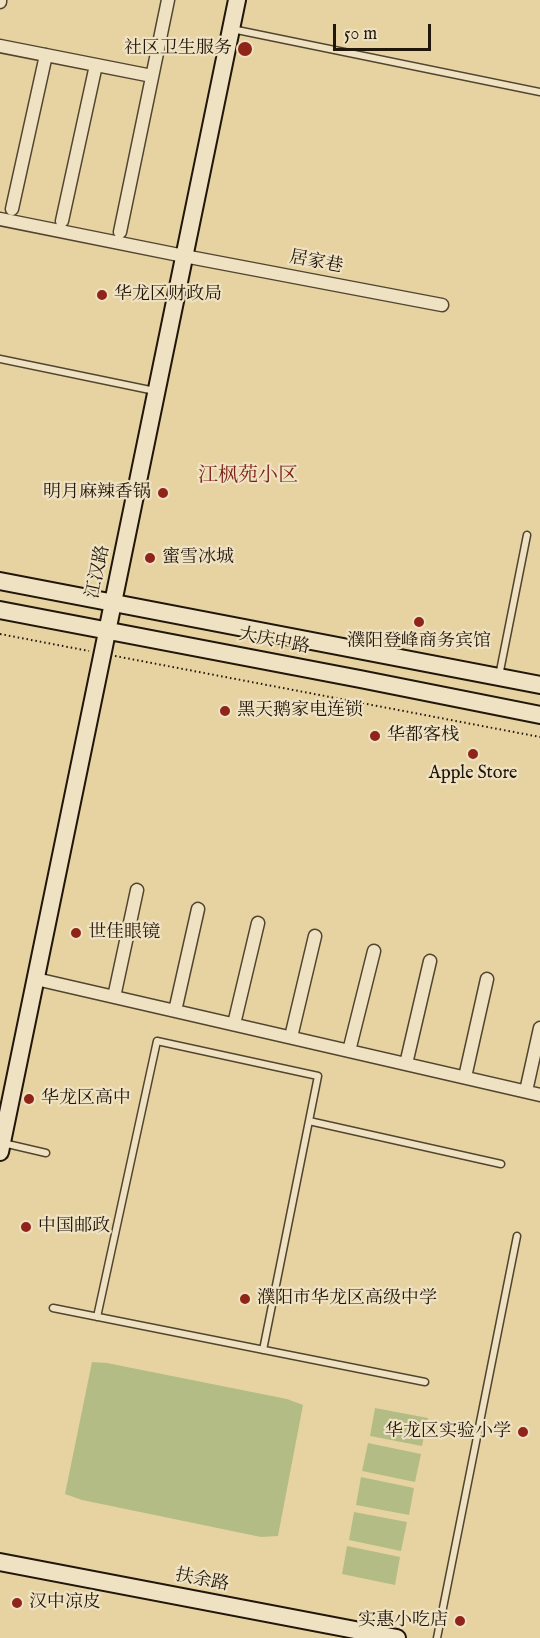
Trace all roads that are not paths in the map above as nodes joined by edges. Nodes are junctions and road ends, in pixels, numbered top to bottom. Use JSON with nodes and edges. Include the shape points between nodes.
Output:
{"nodes":[{"id":1,"x":168,"y":0,"type":"edge"},
{"id":2,"x":237,"y":0,"type":"edge"},
{"id":3,"x":231,"y":28,"type":"junction"},
{"id":4,"x":0,"y":46,"type":"edge"},
{"id":5,"x":46,"y":55,"type":"junction"},
{"id":6,"x":96,"y":65,"type":"junction"},
{"id":7,"x":152,"y":76,"type":"junction"},
{"id":8,"x":540,"y":92,"type":"edge"},
{"id":9,"x":12,"y":209,"type":"dead end"},
{"id":10,"x":0,"y":219,"type":"edge"},
{"id":11,"x":62,"y":221,"type":"dead end"},
{"id":12,"x":120,"y":232,"type":"dead end"},
{"id":13,"x":184,"y":256,"type":"junction"},
{"id":14,"x":442,"y":305,"type":"dead end"},
{"id":15,"x":0,"y":359,"type":"edge"},
{"id":16,"x":156,"y":391,"type":"junction"},
{"id":17,"x":527,"y":535,"type":"dead end"},
{"id":18,"x":0,"y":580,"type":"edge"},
{"id":19,"x":113,"y":602,"type":"junction"},
{"id":20,"x":0,"y":610,"type":"edge"},
{"id":21,"x":107,"y":630,"type":"junction"},
{"id":22,"x":499,"y":677,"type":"junction"},
{"id":23,"x":540,"y":685,"type":"edge"},
{"id":24,"x":540,"y":715,"type":"edge"},
{"id":25,"x":138,"y":890,"type":"dead end"},
{"id":26,"x":198,"y":909,"type":"dead end"},
{"id":27,"x":258,"y":923,"type":"dead end"},
{"id":28,"x":315,"y":936,"type":"dead end"},
{"id":29,"x":374,"y":951,"type":"dead end"},
{"id":30,"x":430,"y":961,"type":"dead end"},
{"id":31,"x":36,"y":979,"type":"junction"},
{"id":32,"x":487,"y":979,"type":"dead end"},
{"id":33,"x":114,"y":997,"type":"junction"},
{"id":34,"x":175,"y":1011,"type":"junction"},
{"id":35,"x":234,"y":1024,"type":"junction"},
{"id":36,"x":540,"y":1028,"type":"edge"},
{"id":37,"x":291,"y":1037,"type":"junction"},
{"id":38,"x":349,"y":1051,"type":"junction"},
{"id":39,"x":406,"y":1064,"type":"junction"},
{"id":40,"x":465,"y":1077,"type":"junction"},
{"id":41,"x":526,"y":1091,"type":"junction"},
{"id":42,"x":540,"y":1095,"type":"edge"},
{"id":43,"x":309,"y":1121,"type":"junction"},
{"id":44,"x":1,"y":1147,"type":"edge"},
{"id":45,"x":46,"y":1153,"type":"dead end"},
{"id":46,"x":501,"y":1164,"type":"dead end"},
{"id":47,"x":517,"y":1236,"type":"dead end"},
{"id":48,"x":53,"y":1308,"type":"dead end"},
{"id":49,"x":97,"y":1317,"type":"junction"},
{"id":50,"x":262,"y":1350,"type":"junction"},
{"id":51,"x":425,"y":1382,"type":"dead end"},
{"id":52,"x":0,"y":1562,"type":"edge"},
{"id":53,"x":389,"y":1637,"type":"edge"},
{"id":54,"x":437,"y":1638,"type":"edge"}],
"edges":[{"from":1,"to":7,"type":"street"},
{"from":2,"to":3,"type":"street","name":"江汉路"},
{"from":3,"to":8,"type":"lane"},
{"from":3,"to":13,"type":"street","name":"江汉路"},
{"from":4,"to":5,"type":"street"},
{"from":5,"to":6,"type":"street"},
{"from":5,"to":9,"type":"street"},
{"from":6,"to":7,"type":"street"},
{"from":6,"to":11,"type":"street"},
{"from":7,"to":12,"type":"street"},
{"from":10,"to":13,"type":"street","name":"居家巷"},
{"from":13,"to":14,"type":"street","name":"居家巷"},
{"from":13,"to":16,"type":"street","name":"江汉路"},
{"from":15,"to":16,"type":"lane"},
{"from":16,"to":19,"type":"street","name":"江汉路"},
{"from":17,"to":22,"type":"lane"},
{"from":18,"to":19,"type":"street","name":"大庆中路"},
{"from":19,"to":21,"type":"street","name":"江汉路"},
{"from":19,"to":22,"type":"street","name":"大庆中路"},
{"from":20,"to":21,"type":"street","name":"大庆中路"},
{"from":21,"to":24,"type":"street","name":"大庆中路"},
{"from":21,"to":31,"type":"street","name":"江汉路"},
{"from":22,"to":23,"type":"street","name":"大庆中路"},
{"from":25,"to":33,"type":"street"},
{"from":26,"to":34,"type":"street"},
{"from":27,"to":35,"type":"street"},
{"from":28,"to":37,"type":"street"},
{"from":29,"to":38,"type":"street"},
{"from":30,"to":39,"type":"street"},
{"from":31,"to":33,"type":"street"},
{"from":31,"to":44,"type":"street","name":"江汉路"},
{"from":32,"to":40,"type":"street"},
{"from":33,"to":34,"type":"street"},
{"from":34,"to":35,"type":"street"},
{"from":35,"to":37,"type":"street"},
{"from":36,"to":41,"type":"street"},
{"from":37,"to":38,"type":"street"},
{"from":38,"to":39,"type":"street"},
{"from":39,"to":40,"type":"street"},
{"from":40,"to":41,"type":"street"},
{"from":41,"to":42,"type":"street"},
{"from":43,"to":46,"type":"lane"},
{"from":43,"to":49,"type":"lane","via":[[318,1076],[157,1041]]},
{"from":43,"to":50,"type":"lane"},
{"from":44,"to":45,"type":"lane"},
{"from":47,"to":54,"type":"lane"},
{"from":48,"to":49,"type":"lane"},
{"from":49,"to":50,"type":"lane"},
{"from":50,"to":51,"type":"lane"},
{"from":52,"to":53,"type":"street","name":"扶余路"}]}
